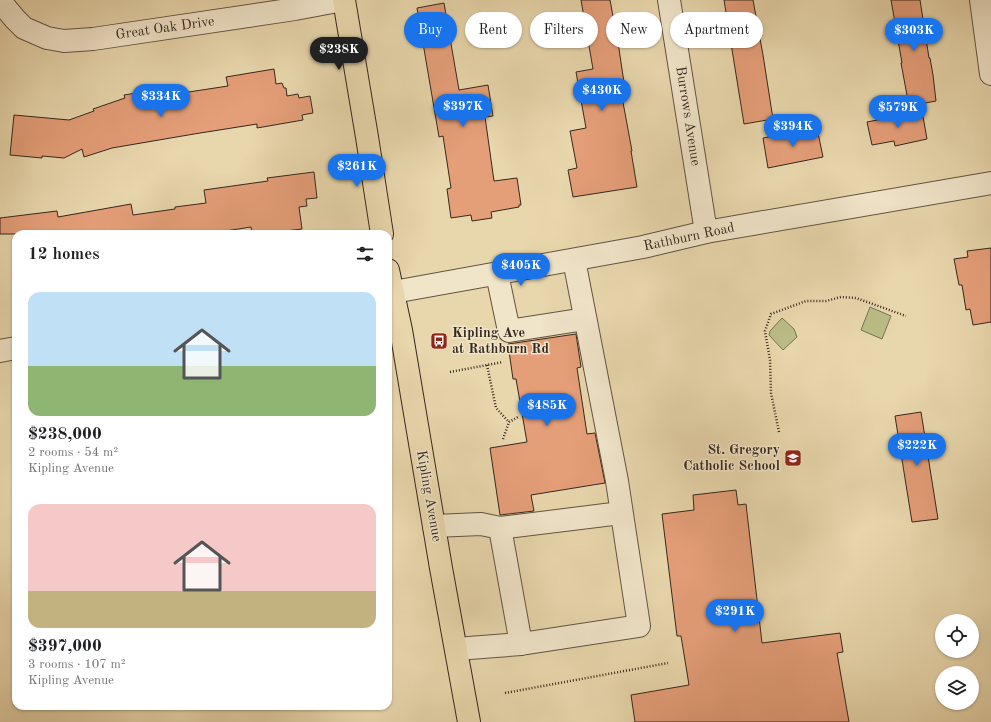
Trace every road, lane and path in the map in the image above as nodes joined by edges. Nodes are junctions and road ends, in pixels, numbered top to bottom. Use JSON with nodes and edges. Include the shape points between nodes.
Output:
{"nodes":[{"id":1,"x":0,"y":0,"type":"edge"},
{"id":2,"x":344,"y":0,"type":"edge"},
{"id":3,"x":669,"y":0,"type":"edge"},
{"id":4,"x":981,"y":0,"type":"edge"},
{"id":5,"x":991,"y":74,"type":"edge"},
{"id":6,"x":991,"y":183,"type":"edge"},
{"id":7,"x":381,"y":230,"type":"edge"},
{"id":8,"x":706,"y":232,"type":"junction"},
{"id":9,"x":574,"y":260,"type":"junction"},
{"id":10,"x":497,"y":274,"type":"junction"},
{"id":11,"x":392,"y":293,"type":"edge"},
{"id":12,"x":392,"y":300,"type":"edge"},
{"id":13,"x":906,"y":316,"type":"dead end"},
{"id":14,"x":585,"y":318,"type":"junction"},
{"id":15,"x":12,"y":349,"type":"edge"},
{"id":16,"x":0,"y":351,"type":"edge"},
{"id":17,"x":503,"y":362,"type":"dead end"},
{"id":18,"x":487,"y":365,"type":"junction"},
{"id":19,"x":450,"y":372,"type":"dead end"},
{"id":20,"x":518,"y":417,"type":"dead end"},
{"id":21,"x":509,"y":422,"type":"junction"},
{"id":22,"x":779,"y":432,"type":"dead end"},
{"id":23,"x":503,"y":439,"type":"dead end"},
{"id":24,"x":621,"y":512,"type":"junction"},
{"id":25,"x":434,"y":526,"type":"junction"},
{"id":26,"x":500,"y":528,"type":"junction"},
{"id":27,"x":521,"y":644,"type":"junction"},
{"id":28,"x":456,"y":649,"type":"junction"},
{"id":29,"x":668,"y":663,"type":"dead end"},
{"id":30,"x":505,"y":693,"type":"dead end"},
{"id":31,"x":469,"y":722,"type":"edge"}],
"edges":[{"from":1,"to":2,"type":"street","name":"Great Oak Drive","via":[[24,28],[47,38],[64,41],[100,38]]},
{"from":2,"to":7,"type":"main road"},
{"from":3,"to":8,"type":"street","name":"Burrows Avenue"},
{"from":4,"to":5,"type":"street"},
{"from":6,"to":8,"type":"street","name":"Rathburn Road"},
{"from":8,"to":9,"type":"street","name":"Rathburn Road"},
{"from":9,"to":10,"type":"street","name":"Rathburn Road"},
{"from":9,"to":14,"type":"street"},
{"from":10,"to":11,"type":"street","name":"Rathburn Road"},
{"from":10,"to":14,"type":"street","via":[[510,331]]},
{"from":12,"to":25,"type":"main road","name":"Kipling Avenue","via":[[401,330]]},
{"from":13,"to":22,"type":"path","via":[[856,298],[841,297],[826,301],[806,301],[771,314],[765,331],[770,360],[771,393]]},
{"from":14,"to":24,"type":"street"},
{"from":15,"to":16,"type":"street"},
{"from":17,"to":18,"type":"path"},
{"from":18,"to":19,"type":"path"},
{"from":18,"to":21,"type":"path","via":[[496,408]]},
{"from":20,"to":21,"type":"path"},
{"from":21,"to":23,"type":"path"},
{"from":24,"to":26,"type":"street"},
{"from":24,"to":27,"type":"street","via":[[639,626]]},
{"from":25,"to":26,"type":"street","via":[[481,524]]},
{"from":25,"to":28,"type":"main road","name":"Kipling Avenue"},
{"from":26,"to":27,"type":"street"},
{"from":27,"to":28,"type":"street"},
{"from":28,"to":31,"type":"main road","name":"Kipling Avenue"},
{"from":29,"to":30,"type":"path"}]}
